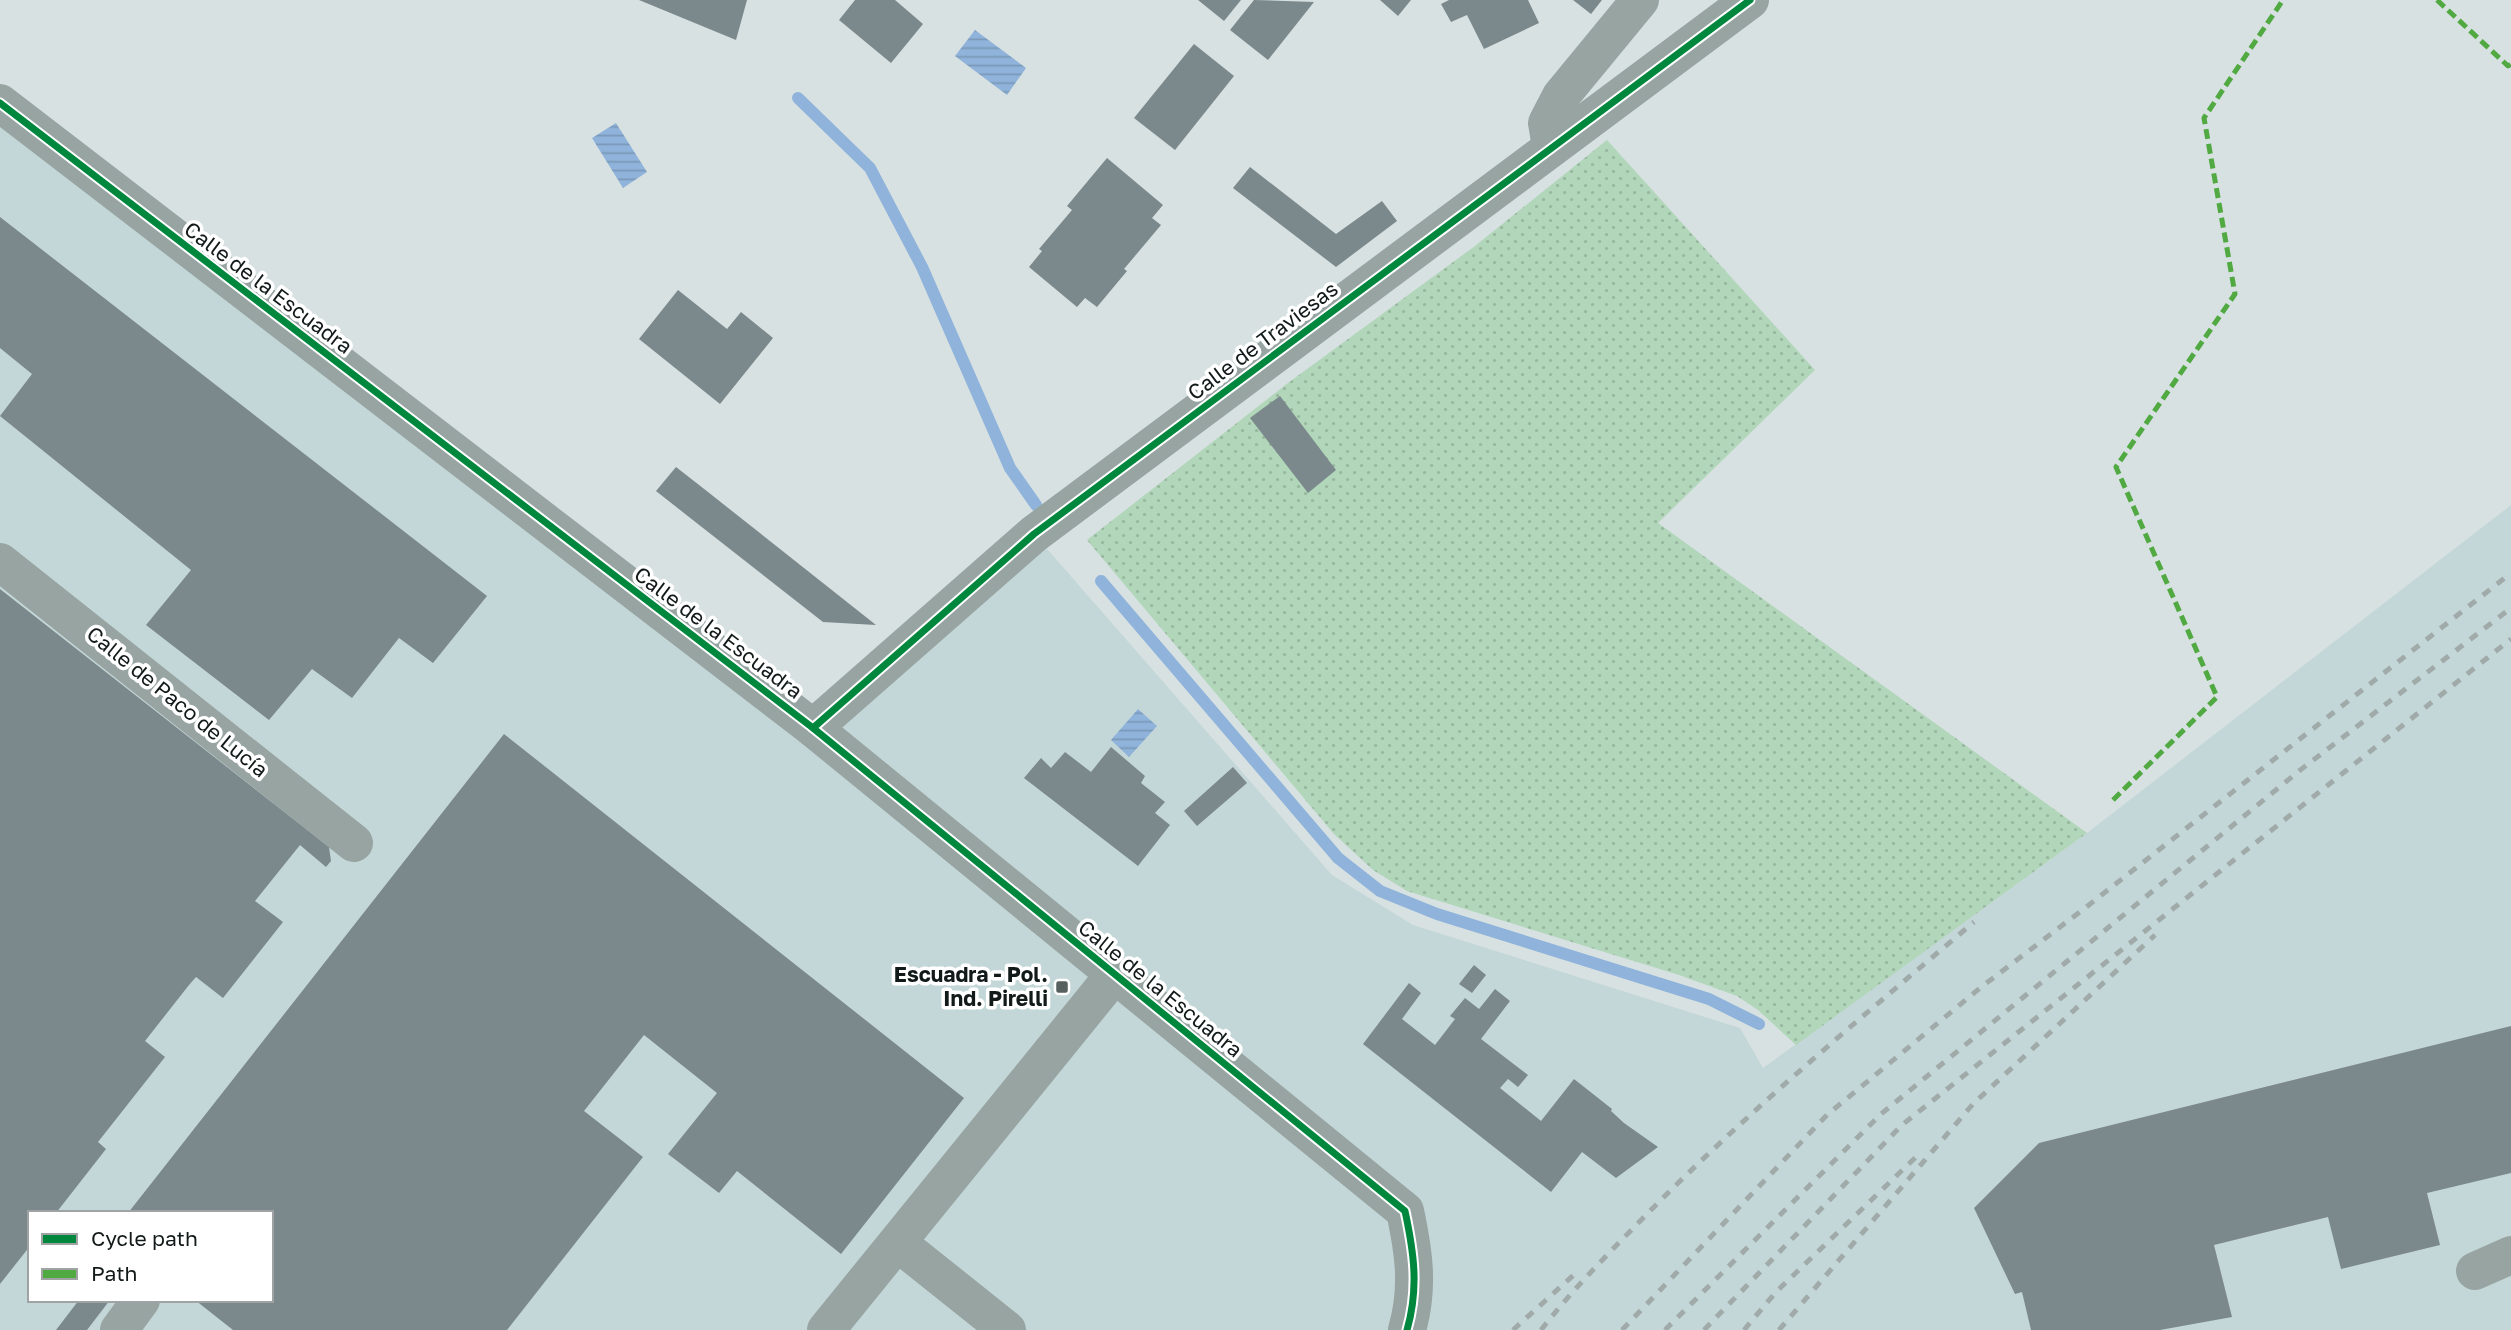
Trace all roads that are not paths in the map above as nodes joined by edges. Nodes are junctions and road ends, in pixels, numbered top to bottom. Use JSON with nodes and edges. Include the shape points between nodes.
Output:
{"nodes":[{"id":1,"x":1640,"y":0,"type":"edge"},
{"id":2,"x":1750,"y":0,"type":"edge"},
{"id":3,"x":0,"y":103,"type":"edge"},
{"id":4,"x":1551,"y":147,"type":"junction"},
{"id":5,"x":0,"y":562,"type":"edge"},
{"id":6,"x":813,"y":728,"type":"junction"},
{"id":7,"x":354,"y":843,"type":"dead end"},
{"id":8,"x":1114,"y":975,"type":"junction"},
{"id":9,"x":898,"y":1242,"type":"junction"},
{"id":10,"x":2511,"y":1255,"type":"edge"},
{"id":11,"x":2475,"y":1271,"type":"dead end"},
{"id":12,"x":140,"y":1302,"type":"edge"},
{"id":13,"x":119,"y":1330,"type":"edge"},
{"id":14,"x":825,"y":1330,"type":"edge"},
{"id":15,"x":1007,"y":1330,"type":"edge"},
{"id":16,"x":1407,"y":1330,"type":"edge"}],
"edges":[{"from":1,"to":4,"type":"street","via":[[1561,96],[1547,123]]},
{"from":2,"to":4,"type":"street","name":"Calle de Traviesas"},
{"from":3,"to":6,"type":"street","name":"Calle de la Escuadra"},
{"from":4,"to":6,"type":"street","name":"Calle de Traviesas","via":[[1034,534]]},
{"from":5,"to":7,"type":"street","name":"Calle de Paco de Lucía"},
{"from":6,"to":8,"type":"street","name":"Calle de la Escuadra"},
{"from":8,"to":9,"type":"street"},
{"from":8,"to":16,"type":"street","name":"Calle de la Escuadra","via":[[1405,1211],[1414,1250],[1414,1304]]},
{"from":9,"to":14,"type":"street"},
{"from":9,"to":15,"type":"street"},
{"from":10,"to":11,"type":"street"},
{"from":12,"to":13,"type":"street"}]}
